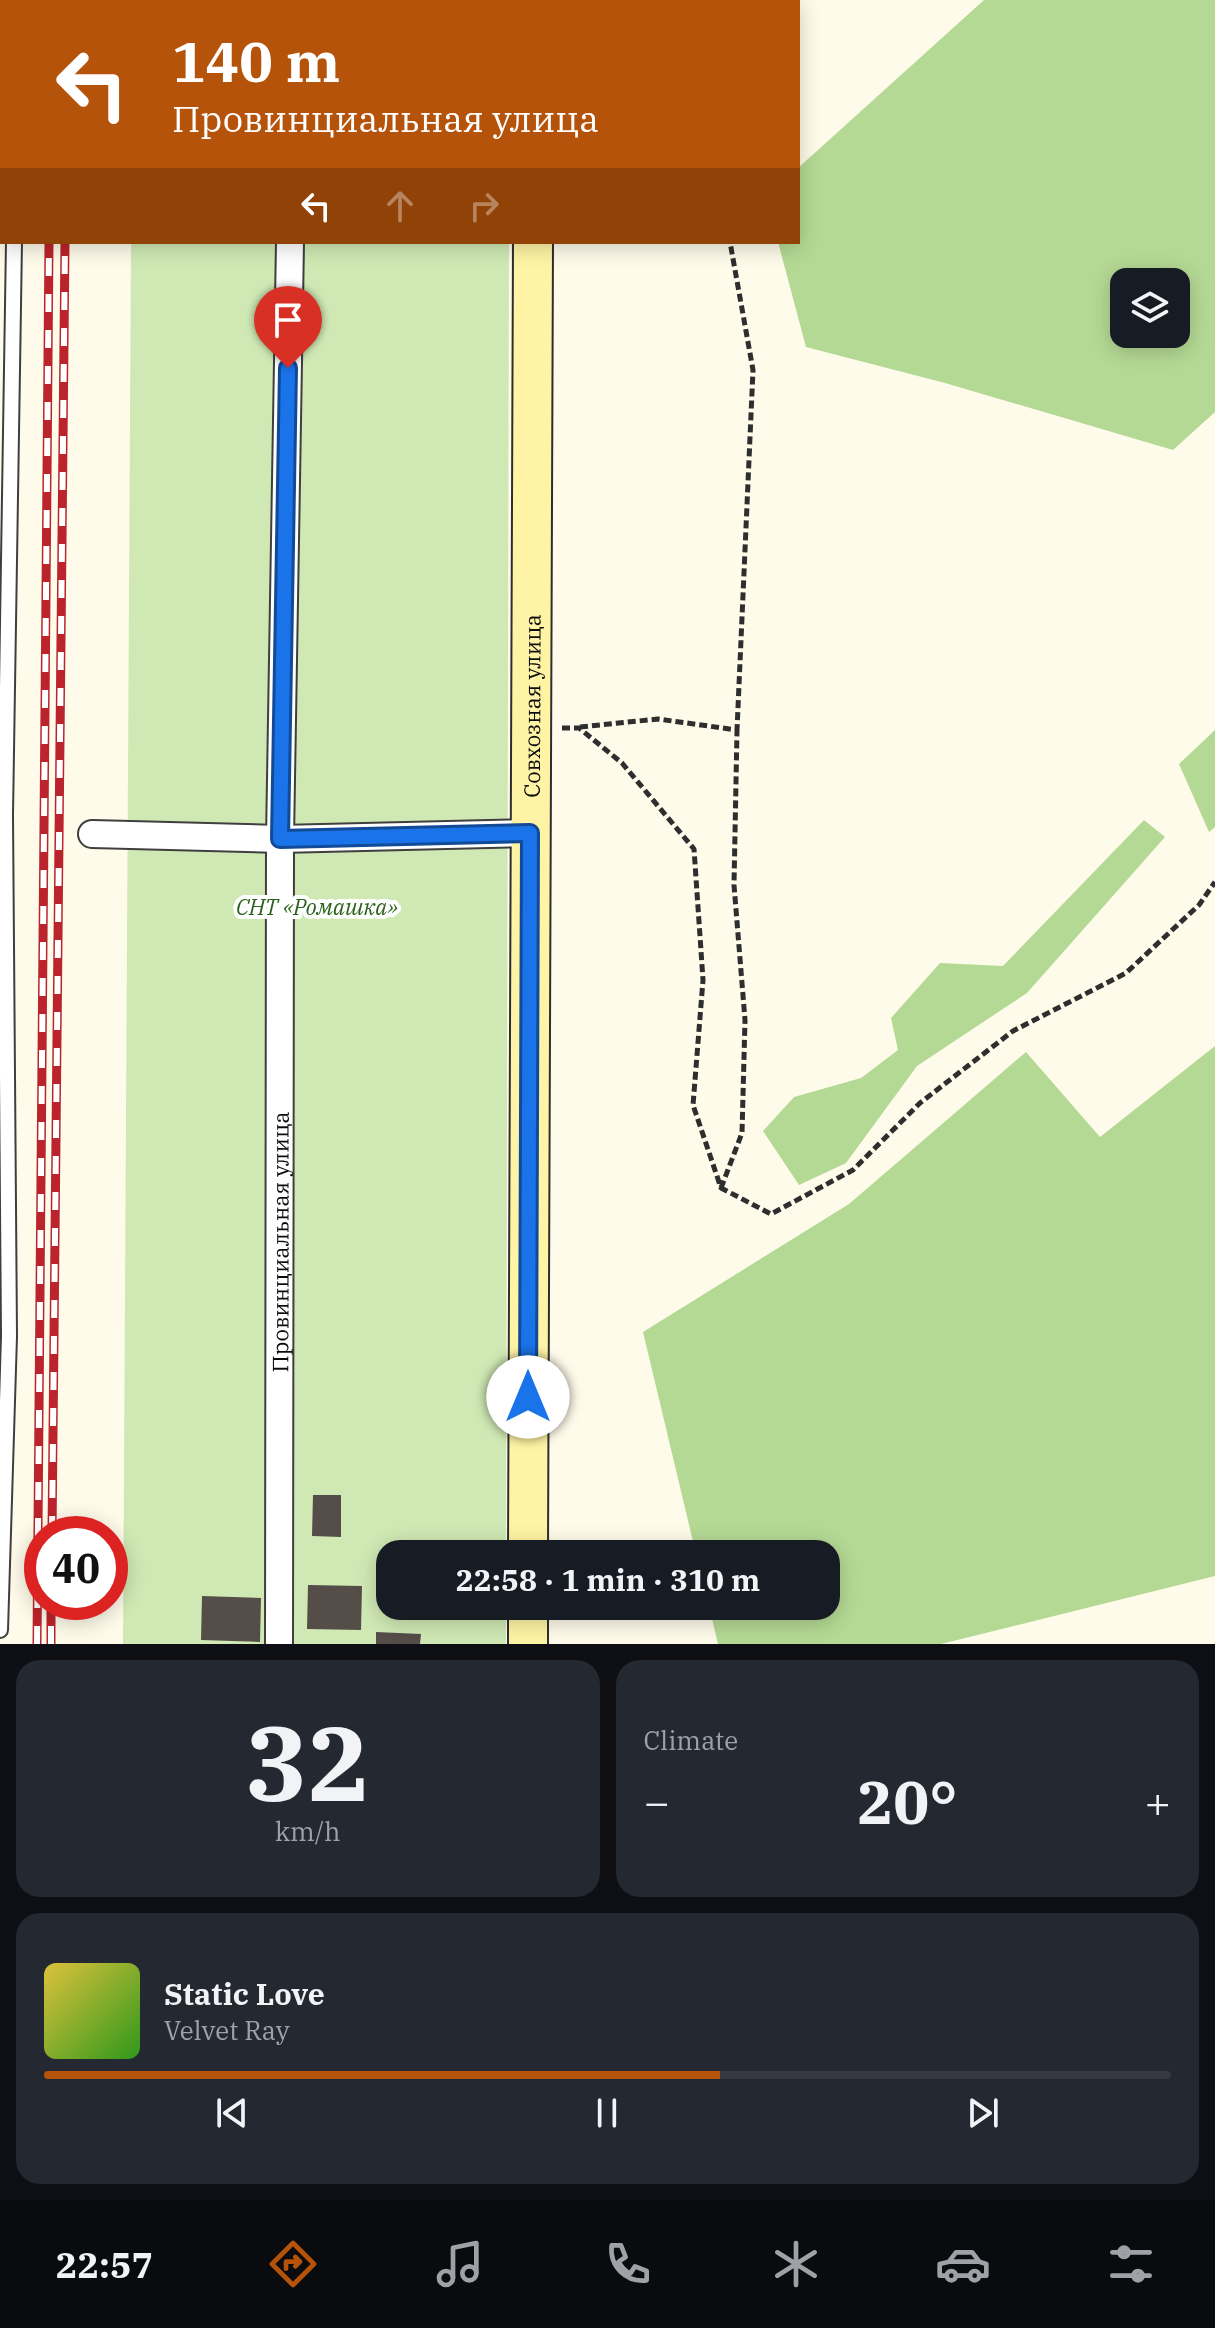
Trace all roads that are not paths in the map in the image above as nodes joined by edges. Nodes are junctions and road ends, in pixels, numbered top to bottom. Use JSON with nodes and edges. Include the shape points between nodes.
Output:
{"nodes":[{"id":1,"x":14,"y":244,"type":"edge"},
{"id":2,"x":290,"y":244,"type":"edge"},
{"id":3,"x":533,"y":244,"type":"edge"},
{"id":4,"x":530,"y":833,"type":"junction"},
{"id":5,"x":92,"y":834,"type":"dead end"},
{"id":6,"x":280,"y":839,"type":"junction"},
{"id":7,"x":528,"y":1540,"type":"edge"},
{"id":8,"x":528,"y":1620,"type":"edge"},
{"id":9,"x":0,"y":1630,"type":"edge"},
{"id":10,"x":279,"y":1644,"type":"edge"},
{"id":11,"x":528,"y":1644,"type":"edge"}],
"edges":[{"from":1,"to":9,"type":"lane","via":[[5,815],[9,1336]]},
{"from":2,"to":6,"type":"street","name":"Провинциальная улица"},
{"from":3,"to":4,"type":"street","name":"Совхозная улица"},
{"from":4,"to":6,"type":"street"},
{"from":4,"to":7,"type":"street","name":"Совхозная улица"},
{"from":5,"to":6,"type":"street"},
{"from":6,"to":10,"type":"street","name":"Провинциальная улица"},
{"from":8,"to":11,"type":"street"}]}
